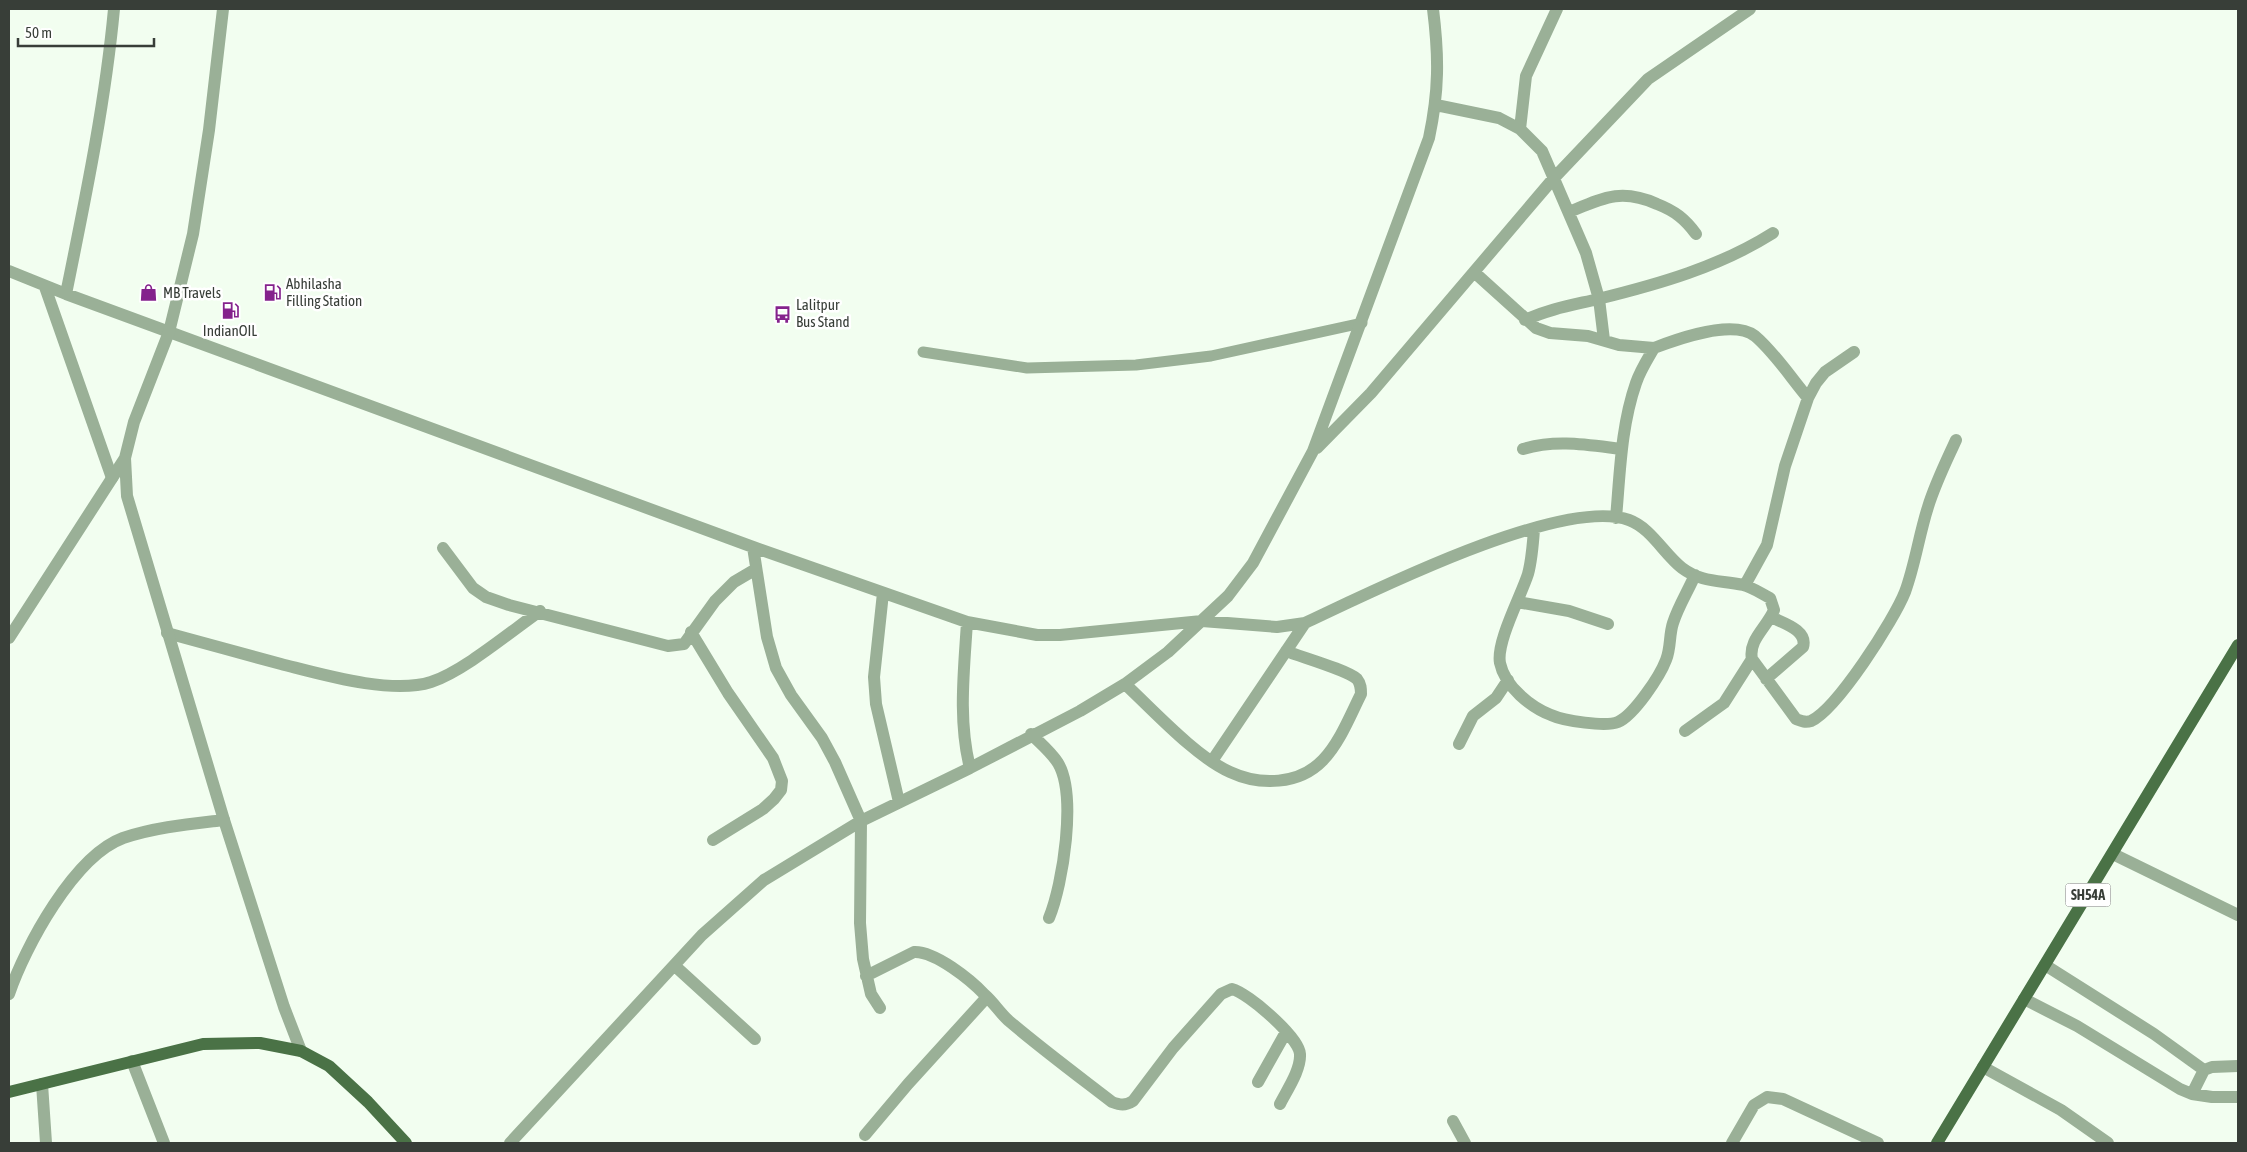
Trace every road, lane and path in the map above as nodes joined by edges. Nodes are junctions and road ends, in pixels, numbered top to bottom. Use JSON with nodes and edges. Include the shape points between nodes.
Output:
{"nodes":[{"id":1,"x":114,"y":9,"type":"edge"},
{"id":2,"x":223,"y":9,"type":"edge"},
{"id":3,"x":1433,"y":9,"type":"edge"},
{"id":4,"x":1557,"y":9,"type":"edge"},
{"id":5,"x":1750,"y":9,"type":"edge"},
{"id":6,"x":1436,"y":105,"type":"junction"},
{"id":7,"x":1520,"y":128,"type":"junction"},
{"id":8,"x":1553,"y":179,"type":"junction"},
{"id":9,"x":1569,"y":212,"type":"junction"},
{"id":10,"x":1773,"y":233,"type":"dead end"},
{"id":11,"x":1696,"y":234,"type":"dead end"},
{"id":12,"x":9,"y":271,"type":"edge"},
{"id":13,"x":1474,"y":272,"type":"junction"},
{"id":14,"x":45,"y":287,"type":"junction"},
{"id":15,"x":66,"y":294,"type":"junction"},
{"id":16,"x":1599,"y":299,"type":"junction"},
{"id":17,"x":1525,"y":320,"type":"junction"},
{"id":18,"x":1362,"y":323,"type":"junction"},
{"id":19,"x":169,"y":332,"type":"junction"},
{"id":20,"x":1604,"y":340,"type":"junction"},
{"id":21,"x":1654,"y":348,"type":"junction"},
{"id":22,"x":923,"y":352,"type":"dead end"},
{"id":23,"x":1854,"y":352,"type":"dead end"},
{"id":24,"x":1808,"y":398,"type":"junction"},
{"id":25,"x":1956,"y":440,"type":"dead end"},
{"id":26,"x":1523,"y":449,"type":"dead end"},
{"id":27,"x":1622,"y":449,"type":"junction"},
{"id":28,"x":1314,"y":451,"type":"junction"},
{"id":29,"x":125,"y":458,"type":"junction"},
{"id":30,"x":112,"y":478,"type":"junction"},
{"id":31,"x":1616,"y":518,"type":"junction"},
{"id":32,"x":1534,"y":529,"type":"junction"},
{"id":33,"x":753,"y":547,"type":"junction"},
{"id":34,"x":442,"y":548,"type":"dead end"},
{"id":35,"x":756,"y":568,"type":"junction"},
{"id":36,"x":1695,"y":575,"type":"junction"},
{"id":37,"x":1745,"y":585,"type":"junction"},
{"id":38,"x":883,"y":593,"type":"junction"},
{"id":39,"x":1517,"y":602,"type":"junction"},
{"id":40,"x":540,"y":612,"type":"junction"},
{"id":41,"x":1771,"y":617,"type":"junction"},
{"id":42,"x":1202,"y":621,"type":"junction"},
{"id":43,"x":967,"y":622,"type":"junction"},
{"id":44,"x":1305,"y":623,"type":"junction"},
{"id":45,"x":1608,"y":624,"type":"dead end"},
{"id":46,"x":692,"y":632,"type":"junction"},
{"id":47,"x":167,"y":633,"type":"junction"},
{"id":48,"x":9,"y":638,"type":"edge"},
{"id":49,"x":2238,"y":645,"type":"edge"},
{"id":50,"x":1286,"y":651,"type":"junction"},
{"id":51,"x":1752,"y":659,"type":"junction"},
{"id":52,"x":1766,"y":679,"type":"junction"},
{"id":53,"x":1508,"y":680,"type":"junction"},
{"id":54,"x":1125,"y":684,"type":"junction"},
{"id":55,"x":1685,"y":732,"type":"dead end"},
{"id":56,"x":1031,"y":734,"type":"junction"},
{"id":57,"x":1459,"y":744,"type":"dead end"},
{"id":58,"x":1212,"y":760,"type":"junction"},
{"id":59,"x":970,"y":768,"type":"junction"},
{"id":60,"x":899,"y":802,"type":"junction"},
{"id":61,"x":224,"y":820,"type":"junction"},
{"id":62,"x":861,"y":821,"type":"junction"},
{"id":63,"x":713,"y":840,"type":"dead end"},
{"id":64,"x":2113,"y":854,"type":"junction"},
{"id":65,"x":2238,"y":915,"type":"edge"},
{"id":66,"x":1049,"y":918,"type":"dead end"},
{"id":67,"x":2045,"y":965,"type":"junction"},
{"id":68,"x":675,"y":966,"type":"junction"},
{"id":69,"x":866,"y":976,"type":"junction"},
{"id":70,"x":9,"y":994,"type":"edge"},
{"id":71,"x":987,"y":997,"type":"junction"},
{"id":72,"x":2024,"y":999,"type":"junction"},
{"id":73,"x":880,"y":1008,"type":"dead end"},
{"id":74,"x":1286,"y":1032,"type":"junction"},
{"id":75,"x":755,"y":1039,"type":"dead end"},
{"id":76,"x":301,"y":1051,"type":"junction"},
{"id":77,"x":132,"y":1061,"type":"junction"},
{"id":78,"x":2238,"y":1066,"type":"edge"},
{"id":79,"x":1983,"y":1067,"type":"junction"},
{"id":80,"x":2204,"y":1070,"type":"junction"},
{"id":81,"x":1258,"y":1082,"type":"dead end"},
{"id":82,"x":42,"y":1084,"type":"junction"},
{"id":83,"x":9,"y":1092,"type":"edge"},
{"id":84,"x":2192,"y":1094,"type":"junction"},
{"id":85,"x":2238,"y":1097,"type":"edge"},
{"id":86,"x":1280,"y":1104,"type":"dead end"},
{"id":87,"x":1453,"y":1121,"type":"dead end"},
{"id":88,"x":865,"y":1134,"type":"dead end"},
{"id":89,"x":46,"y":1143,"type":"edge"},
{"id":90,"x":164,"y":1143,"type":"edge"},
{"id":91,"x":406,"y":1143,"type":"edge"},
{"id":92,"x":510,"y":1143,"type":"edge"},
{"id":93,"x":1464,"y":1143,"type":"edge"},
{"id":94,"x":1732,"y":1143,"type":"edge"},
{"id":95,"x":1878,"y":1143,"type":"edge"},
{"id":96,"x":1937,"y":1143,"type":"edge"},
{"id":97,"x":2108,"y":1143,"type":"edge"}],
"edges":[{"from":1,"to":15,"type":"street","via":[[92,170]]},
{"from":2,"to":19,"type":"street","via":[[193,234]]},
{"from":3,"to":6,"type":"street","via":[[1438,64]]},
{"from":4,"to":7,"type":"street","via":[[1526,76]]},
{"from":5,"to":8,"type":"street","via":[[1648,78]]},
{"from":6,"to":7,"type":"street","via":[[1499,118]]},
{"from":6,"to":18,"type":"street","via":[[1429,138]]},
{"from":7,"to":8,"type":"street","via":[[1542,152]]},
{"from":8,"to":9,"type":"street"},
{"from":8,"to":13,"type":"street"},
{"from":9,"to":11,"type":"street","via":[[1599,200],[1631,195],[1673,210]]},
{"from":9,"to":16,"type":"street","via":[[1586,253]]},
{"from":10,"to":16,"type":"street","via":[[1694,272]]},
{"from":12,"to":14,"type":"street"},
{"from":13,"to":17,"type":"street"},
{"from":13,"to":28,"type":"street","via":[[1371,393]]},
{"from":14,"to":15,"type":"street"},
{"from":14,"to":30,"type":"street"},
{"from":15,"to":19,"type":"street"},
{"from":16,"to":17,"type":"street","via":[[1548,310]]},
{"from":16,"to":20,"type":"street"},
{"from":17,"to":20,"type":"street","via":[[1550,333]]},
{"from":18,"to":22,"type":"lane","via":[[1212,356],[1136,364],[1027,368]]},
{"from":18,"to":28,"type":"street"},
{"from":19,"to":29,"type":"street","via":[[134,422]]},
{"from":19,"to":33,"type":"street"},
{"from":20,"to":21,"type":"street","via":[[1619,345]]},
{"from":21,"to":24,"type":"street","via":[[1707,332],[1736,330],[1753,335]]},
{"from":21,"to":27,"type":"street","via":[[1636,383]]},
{"from":23,"to":24,"type":"street","via":[[1825,372]]},
{"from":24,"to":37,"type":"street","via":[[1784,466],[1767,545]]},
{"from":25,"to":52,"type":"street","via":[[1933,490],[1905,591],[1896,611],[1842,692],[1819,715],[1802,722],[1796,719]]},
{"from":26,"to":27,"type":"street","via":[[1558,443]]},
{"from":27,"to":31,"type":"street"},
{"from":28,"to":42,"type":"street","via":[[1253,563],[1228,596]]},
{"from":29,"to":30,"type":"street"},
{"from":29,"to":47,"type":"street","via":[[127,496]]},
{"from":30,"to":48,"type":"street"},
{"from":31,"to":32,"type":"street","via":[[1582,518]]},
{"from":31,"to":36,"type":"street","via":[[1640,526],[1682,567]]},
{"from":32,"to":39,"type":"street","via":[[1532,556]]},
{"from":32,"to":44,"type":"street","via":[[1419,570]]},
{"from":33,"to":35,"type":"street"},
{"from":33,"to":38,"type":"street"},
{"from":34,"to":40,"type":"street","via":[[473,588],[486,597]]},
{"from":35,"to":46,"type":"street","via":[[734,582]]},
{"from":35,"to":62,"type":"street","via":[[767,637],[776,668],[822,738]]},
{"from":36,"to":37,"type":"street","via":[[1714,582]]},
{"from":36,"to":53,"type":"street","via":[[1674,621],[1666,661],[1627,717],[1617,723],[1588,722],[1547,714],[1523,699]]},
{"from":37,"to":41,"type":"street","via":[[1770,598],[1774,610]]},
{"from":38,"to":43,"type":"street"},
{"from":38,"to":60,"type":"street","via":[[874,677],[885,748]]},
{"from":39,"to":45,"type":"street","via":[[1569,611]]},
{"from":39,"to":53,"type":"street","via":[[1500,648],[1500,662]]},
{"from":40,"to":46,"type":"street","via":[[668,646],[684,644]]},
{"from":40,"to":47,"type":"street","via":[[459,668],[431,682],[407,685],[324,675]]},
{"from":41,"to":51,"type":"street","via":[[1753,643],[1750,650]]},
{"from":41,"to":52,"type":"street","via":[[1798,631],[1805,641],[1803,647]]},
{"from":42,"to":43,"type":"street","via":[[1060,635],[1037,635]]},
{"from":42,"to":44,"type":"street","via":[[1277,627]]},
{"from":42,"to":54,"type":"street"},
{"from":43,"to":59,"type":"street","via":[[963,724]]},
{"from":44,"to":50,"type":"street"},
{"from":46,"to":63,"type":"street","via":[[728,693],[773,758],[782,781],[774,799],[763,809]]},
{"from":47,"to":61,"type":"street"},
{"from":49,"to":64,"type":"main road","number":"SH54A"},
{"from":50,"to":58,"type":"street"},
{"from":50,"to":58,"type":"street","via":[[1357,679],[1362,687],[1340,738],[1323,760],[1307,773],[1286,780],[1261,781],[1245,777],[1231,773]]},
{"from":51,"to":52,"type":"street"},
{"from":51,"to":55,"type":"street","via":[[1724,703]]},
{"from":53,"to":57,"type":"street","via":[[1490,705],[1474,716]]},
{"from":54,"to":56,"type":"street","via":[[1080,711]]},
{"from":54,"to":58,"type":"street"},
{"from":56,"to":59,"type":"street"},
{"from":56,"to":66,"type":"street","via":[[1058,763],[1068,798],[1064,869],[1058,898]]},
{"from":59,"to":60,"type":"street"},
{"from":60,"to":62,"type":"street"},
{"from":61,"to":70,"type":"street","via":[[172,826],[122,839],[101,850],[81,869],[42,922],[17,970]]},
{"from":61,"to":76,"type":"street"},
{"from":62,"to":68,"type":"street","via":[[764,880],[702,935]]},
{"from":62,"to":69,"type":"street","via":[[860,923]]},
{"from":64,"to":65,"type":"street"},
{"from":64,"to":67,"type":"main road","number":"SH54A"},
{"from":67,"to":72,"type":"main road","number":"SH54A"},
{"from":67,"to":80,"type":"street"},
{"from":68,"to":75,"type":"street"},
{"from":68,"to":92,"type":"street"},
{"from":69,"to":71,"type":"street","via":[[909,954],[921,952],[934,956]]},
{"from":69,"to":73,"type":"street","via":[[871,994]]},
{"from":71,"to":74,"type":"street","via":[[1043,1048],[1112,1102],[1121,1105],[1133,1101],[1173,1048],[1226,990],[1245,995]]},
{"from":71,"to":88,"type":"street"},
{"from":72,"to":79,"type":"main road","number":"SH54A"},
{"from":72,"to":84,"type":"street","via":[[2078,1026]]},
{"from":74,"to":81,"type":"street"},
{"from":74,"to":86,"type":"street","via":[[1300,1053],[1296,1071]]},
{"from":76,"to":77,"type":"main road","via":[[260,1043],[202,1044]]},
{"from":76,"to":91,"type":"main road","via":[[329,1066]]},
{"from":77,"to":82,"type":"main road"},
{"from":77,"to":90,"type":"street"},
{"from":78,"to":80,"type":"street"},
{"from":79,"to":96,"type":"main road","number":"SH54A"},
{"from":79,"to":97,"type":"street","via":[[2061,1110]]},
{"from":80,"to":84,"type":"street"},
{"from":82,"to":83,"type":"main road"},
{"from":82,"to":89,"type":"street"},
{"from":84,"to":85,"type":"street"},
{"from":87,"to":93,"type":"street"},
{"from":94,"to":95,"type":"street","via":[[1754,1105],[1767,1097],[1783,1099]]}]}
